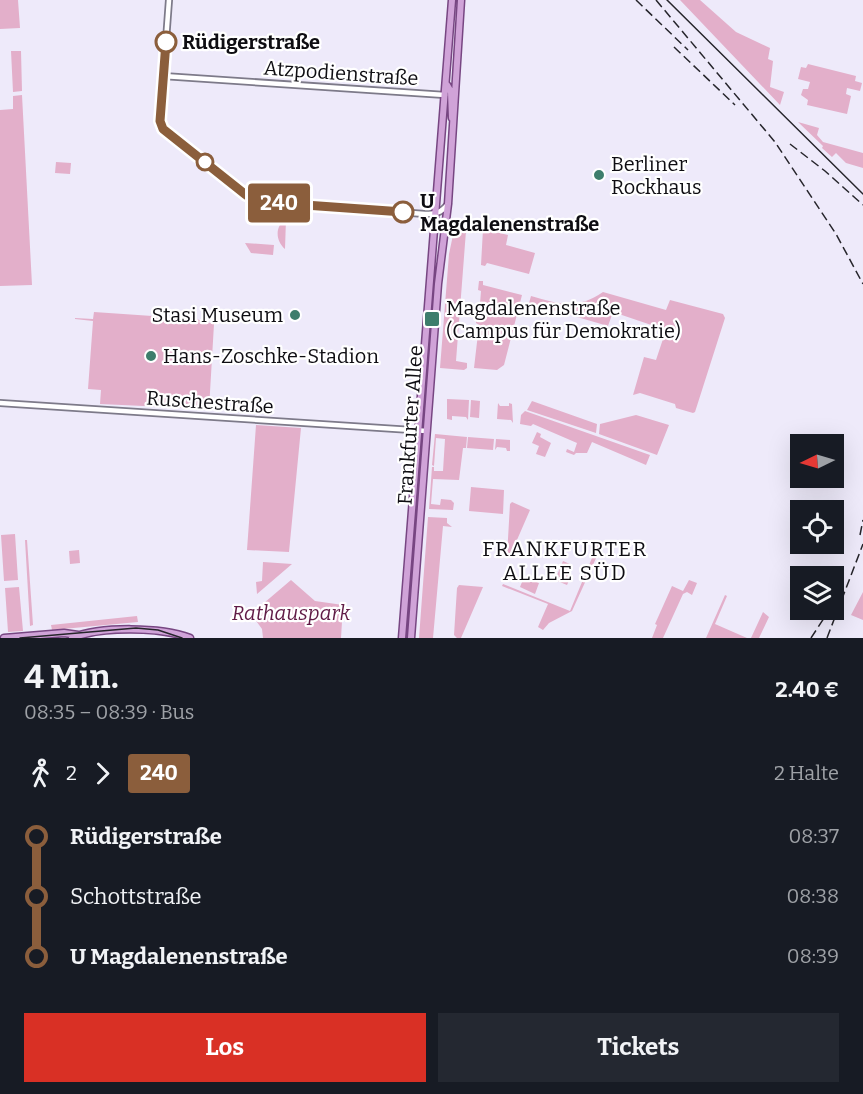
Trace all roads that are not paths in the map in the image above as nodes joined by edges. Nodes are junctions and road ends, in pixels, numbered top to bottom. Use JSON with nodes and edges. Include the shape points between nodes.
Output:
{"nodes":[{"id":1,"x":169,"y":0,"type":"edge"},
{"id":2,"x":452,"y":0,"type":"edge"},
{"id":3,"x":461,"y":0,"type":"edge"},
{"id":4,"x":163,"y":76,"type":"junction"},
{"id":5,"x":446,"y":84,"type":"junction"},
{"id":6,"x":445,"y":95,"type":"junction"},
{"id":7,"x":454,"y":126,"type":"junction"},
{"id":8,"x":442,"y":131,"type":"junction"},
{"id":9,"x":448,"y":204,"type":"junction"},
{"id":10,"x":436,"y":214,"type":"junction"},
{"id":11,"x":0,"y":403,"type":"edge"},
{"id":12,"x":419,"y":430,"type":"junction"},
{"id":13,"x":427,"y":431,"type":"junction"},
{"id":14,"x":162,"y":632,"type":"junction"},
{"id":15,"x":75,"y":637,"type":"edge"},
{"id":16,"x":4,"y":638,"type":"edge"},
{"id":17,"x":170,"y":638,"type":"edge"},
{"id":18,"x":190,"y":638,"type":"edge"},
{"id":19,"x":402,"y":638,"type":"edge"},
{"id":20,"x":411,"y":638,"type":"edge"}],
"edges":[{"from":1,"to":4,"type":"street"},
{"from":2,"to":5,"type":"main road","name":"Frankfurter Allee"},
{"from":3,"to":7,"type":"main road","name":"Frankfurter Allee"},
{"from":4,"to":6,"type":"street","name":"Atzpodienstraße"},
{"from":4,"to":10,"type":"street","via":[[163,129],[246,195],[270,202]]},
{"from":5,"to":6,"type":"main road","name":"Frankfurter Allee"},
{"from":5,"to":7,"type":"main road","via":[[451,93]]},
{"from":6,"to":7,"type":"main road","via":[[447,118]]},
{"from":6,"to":8,"type":"main road","name":"Frankfurter Allee"},
{"from":7,"to":8,"type":"main road"},
{"from":7,"to":9,"type":"main road","name":"Frankfurter Allee"},
{"from":8,"to":10,"type":"main road","name":"Frankfurter Allee"},
{"from":9,"to":10,"type":"street"},
{"from":9,"to":13,"type":"main road","name":"Frankfurter Allee"},
{"from":10,"to":12,"type":"main road","name":"Frankfurter Allee"},
{"from":11,"to":12,"type":"street","name":"Ruschestraße"},
{"from":12,"to":13,"type":"street","name":"Ruschestraße"},
{"from":12,"to":19,"type":"main road","name":"Frankfurter Allee"},
{"from":13,"to":20,"type":"main road","name":"Frankfurter Allee"},
{"from":14,"to":15,"type":"main road","via":[[136,630]]},
{"from":14,"to":17,"type":"main road"},
{"from":14,"to":18,"type":"main road"},
{"from":15,"to":16,"type":"main road","via":[[64,633]]}]}
